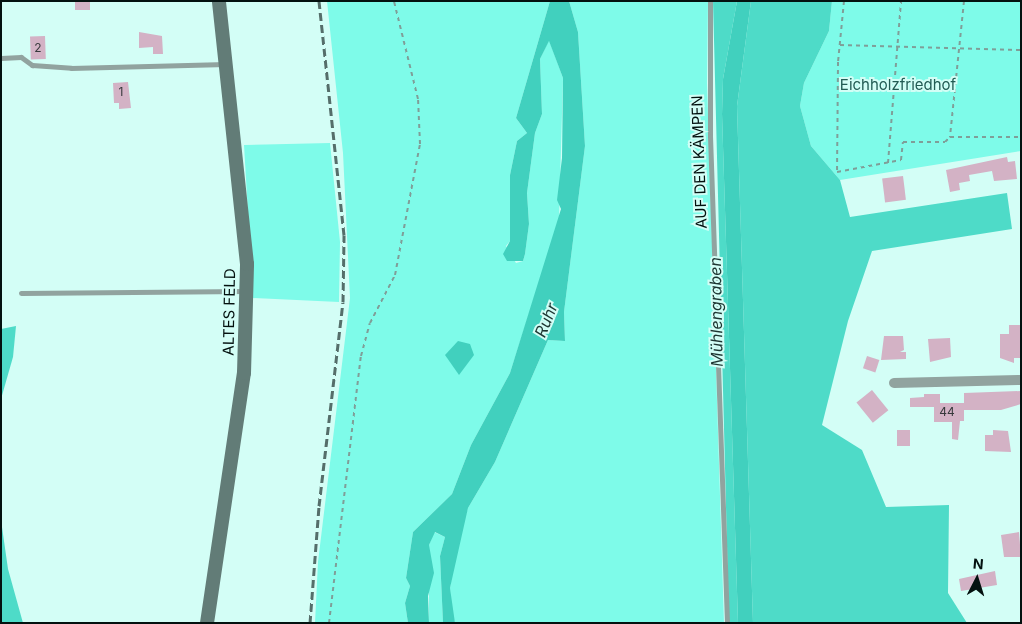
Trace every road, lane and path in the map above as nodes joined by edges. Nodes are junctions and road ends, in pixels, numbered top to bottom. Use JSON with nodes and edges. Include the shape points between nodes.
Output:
{"nodes":[{"id":1,"x":219,"y":1,"type":"edge"},
{"id":2,"x":394,"y":1,"type":"edge"},
{"id":3,"x":710,"y":1,"type":"edge"},
{"id":4,"x":844,"y":1,"type":"edge"},
{"id":5,"x":901,"y":1,"type":"edge"},
{"id":6,"x":964,"y":1,"type":"edge"},
{"id":7,"x":840,"y":45,"type":"junction"},
{"id":8,"x":897,"y":48,"type":"junction"},
{"id":9,"x":960,"y":50,"type":"junction"},
{"id":10,"x":1021,"y":50,"type":"edge"},
{"id":11,"x":1,"y":58,"type":"edge"},
{"id":12,"x":226,"y":64,"type":"junction"},
{"id":13,"x":950,"y":137,"type":"junction"},
{"id":14,"x":1021,"y":137,"type":"edge"},
{"id":15,"x":888,"y":163,"type":"junction"},
{"id":16,"x":246,"y":290,"type":"junction"},
{"id":17,"x":21,"y":293,"type":"dead end"},
{"id":18,"x":1021,"y":380,"type":"edge"},
{"id":19,"x":894,"y":383,"type":"dead end"},
{"id":20,"x":207,"y":623,"type":"edge"},
{"id":21,"x":329,"y":623,"type":"edge"},
{"id":22,"x":727,"y":623,"type":"edge"}],
"edges":[{"from":1,"to":12,"type":"main road","name":"ALTES FELD"},
{"from":2,"to":21,"type":"path","via":[[418,99],[420,144],[395,275],[368,328],[361,356]]},
{"from":3,"to":22,"type":"lane","name":"AUF DEN KÄMPEN","via":[[710,127]]},
{"from":4,"to":7,"type":"path"},
{"from":5,"to":8,"type":"path"},
{"from":6,"to":9,"type":"path"},
{"from":7,"to":8,"type":"path"},
{"from":7,"to":15,"type":"path","via":[[836,172]]},
{"from":8,"to":9,"type":"path"},
{"from":8,"to":15,"type":"path"},
{"from":9,"to":10,"type":"path"},
{"from":9,"to":13,"type":"path"},
{"from":11,"to":12,"type":"lane","via":[[21,57],[32,65],[71,68]]},
{"from":12,"to":16,"type":"main road","name":"ALTES FELD"},
{"from":13,"to":14,"type":"path"},
{"from":13,"to":15,"type":"path","via":[[945,142],[904,142],[900,160]]},
{"from":16,"to":17,"type":"lane"},
{"from":16,"to":20,"type":"main road","name":"ALTES FELD","via":[[244,372]]},
{"from":18,"to":19,"type":"street"}]}
